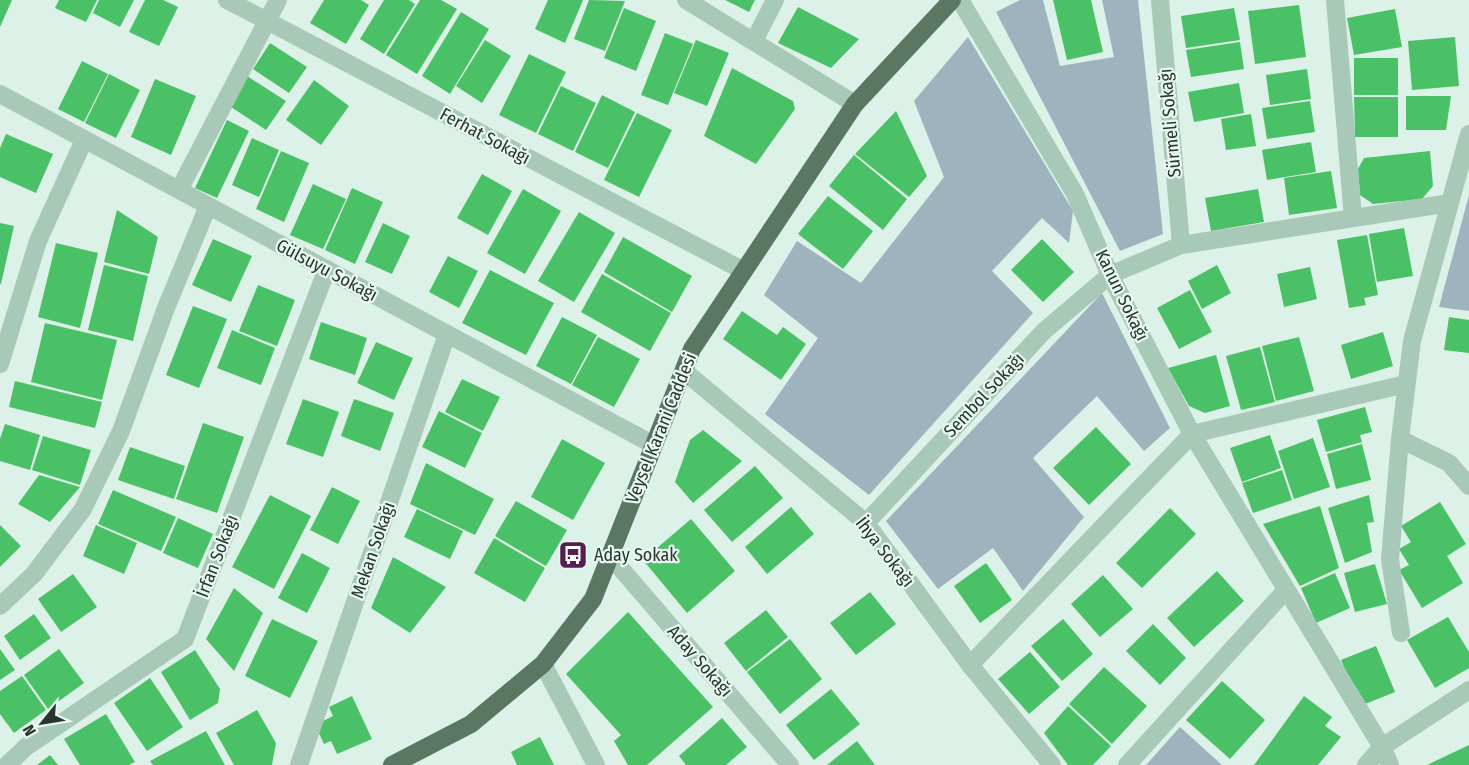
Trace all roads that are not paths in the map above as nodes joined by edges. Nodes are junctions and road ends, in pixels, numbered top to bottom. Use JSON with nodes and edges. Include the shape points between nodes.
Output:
{"nodes":[{"id":1,"x":227,"y":0,"type":"edge"},
{"id":2,"x":278,"y":0,"type":"edge"},
{"id":3,"x":686,"y":0,"type":"edge"},
{"id":4,"x":775,"y":0,"type":"edge"},
{"id":5,"x":952,"y":0,"type":"edge"},
{"id":6,"x":960,"y":0,"type":"edge"},
{"id":7,"x":1160,"y":0,"type":"edge"},
{"id":8,"x":1335,"y":0,"type":"edge"},
{"id":9,"x":266,"y":20,"type":"junction"},
{"id":10,"x":754,"y":42,"type":"junction"},
{"id":11,"x":0,"y":94,"type":"edge"},
{"id":12,"x":855,"y":104,"type":"junction"},
{"id":13,"x":1469,"y":134,"type":"edge"},
{"id":14,"x":84,"y":140,"type":"junction"},
{"id":15,"x":179,"y":190,"type":"junction"},
{"id":16,"x":1450,"y":203,"type":"junction"},
{"id":17,"x":208,"y":206,"type":"junction"},
{"id":18,"x":1353,"y":218,"type":"junction"},
{"id":19,"x":1181,"y":245,"type":"junction"},
{"id":20,"x":327,"y":269,"type":"junction"},
{"id":21,"x":744,"y":271,"type":"junction"},
{"id":22,"x":1110,"y":275,"type":"junction"},
{"id":23,"x":447,"y":334,"type":"junction"},
{"id":24,"x":0,"y":364,"type":"edge"},
{"id":25,"x":684,"y":371,"type":"junction"},
{"id":26,"x":1406,"y":384,"type":"junction"},
{"id":27,"x":1192,"y":434,"type":"junction"},
{"id":28,"x":1400,"y":439,"type":"junction"},
{"id":29,"x":654,"y":445,"type":"junction"},
{"id":30,"x":1469,"y":486,"type":"edge"},
{"id":31,"x":866,"y":523,"type":"junction"},
{"id":32,"x":610,"y":556,"type":"junction"},
{"id":33,"x":1286,"y":590,"type":"junction"},
{"id":34,"x":0,"y":606,"type":"edge"},
{"id":35,"x":1401,"y":633,"type":"dead end"},
{"id":36,"x":543,"y":664,"type":"junction"},
{"id":37,"x":970,"y":665,"type":"junction"},
{"id":38,"x":1469,"y":690,"type":"edge"},
{"id":39,"x":1382,"y":747,"type":"junction"},
{"id":40,"x":399,"y":763,"type":"edge"},
{"id":41,"x":7,"y":765,"type":"edge"},
{"id":42,"x":299,"y":765,"type":"edge"},
{"id":43,"x":596,"y":765,"type":"edge"},
{"id":44,"x":790,"y":765,"type":"edge"},
{"id":45,"x":1052,"y":765,"type":"edge"},
{"id":46,"x":1127,"y":765,"type":"edge"},
{"id":47,"x":1366,"y":765,"type":"edge"},
{"id":48,"x":1390,"y":765,"type":"edge"}],
"edges":[{"from":1,"to":9,"type":"street","name":"Ferhat Sokağı"},
{"from":2,"to":9,"type":"street"},
{"from":3,"to":10,"type":"street"},
{"from":4,"to":10,"type":"street"},
{"from":5,"to":12,"type":"main road","name":"Veysel Karani Caddesi"},
{"from":6,"to":22,"type":"street","name":"Kanun Sokağı","via":[[1075,194]]},
{"from":7,"to":19,"type":"street","name":"Sürmeli Sokağı"},
{"from":8,"to":18,"type":"street"},
{"from":9,"to":15,"type":"street"},
{"from":9,"to":21,"type":"street","name":"Ferhat Sokağı"},
{"from":10,"to":12,"type":"street"},
{"from":11,"to":14,"type":"street","name":"Gülsuyu Sokağı"},
{"from":12,"to":21,"type":"main road","name":"Veysel Karani Caddesi"},
{"from":13,"to":16,"type":"street"},
{"from":14,"to":15,"type":"street","name":"Gülsuyu Sokağı"},
{"from":14,"to":24,"type":"street","via":[[38,241]]},
{"from":15,"to":17,"type":"street","name":"Gülsuyu Sokağı"},
{"from":16,"to":18,"type":"street","name":"Sembol Sokağı"},
{"from":16,"to":26,"type":"street","via":[[1412,341]]},
{"from":17,"to":20,"type":"street","name":"Gülsuyu Sokağı"},
{"from":17,"to":34,"type":"street","via":[[121,431],[83,509],[34,574]]},
{"from":18,"to":19,"type":"street","name":"Sembol Sokağı"},
{"from":19,"to":22,"type":"street","name":"Sembol Sokağı"},
{"from":20,"to":23,"type":"street","name":"Gülsuyu Sokağı"},
{"from":20,"to":41,"type":"street","name":"İrfan Sokağı","via":[[185,639],[26,747]]},
{"from":21,"to":25,"type":"main road","name":"Veysel Karani Caddesi","via":[[692,349]]},
{"from":22,"to":27,"type":"street","name":"Kanun Sokağı"},
{"from":22,"to":31,"type":"street","name":"Sembol Sokağı","via":[[1044,331]]},
{"from":23,"to":29,"type":"street","name":"Gülsuyu Sokağı"},
{"from":23,"to":42,"type":"street","name":"Mekan Sokağı"},
{"from":25,"to":29,"type":"main road","name":"Veysel Karani Caddesi"},
{"from":25,"to":31,"type":"street","name":"İhya Sokağı"},
{"from":26,"to":27,"type":"street"},
{"from":26,"to":28,"type":"street"},
{"from":27,"to":33,"type":"street","name":"Kanun Sokağı"},
{"from":27,"to":37,"type":"street"},
{"from":28,"to":30,"type":"street","via":[[1449,463]]},
{"from":28,"to":35,"type":"street","via":[[1390,558]]},
{"from":29,"to":32,"type":"main road","name":"Veysel Karani Caddesi"},
{"from":31,"to":37,"type":"street","name":"İhya Sokağı"},
{"from":32,"to":36,"type":"main road","name":"Veysel Karani Caddesi","via":[[593,599]]},
{"from":32,"to":44,"type":"street","name":"Aday Sokağı"},
{"from":33,"to":39,"type":"street","name":"Kanun Sokağı"},
{"from":33,"to":46,"type":"street"},
{"from":36,"to":40,"type":"main road","name":"Veysel Karani Caddesi","via":[[471,724]]},
{"from":36,"to":43,"type":"street"},
{"from":37,"to":45,"type":"street","name":"İhya Sokağı"},
{"from":38,"to":39,"type":"street"},
{"from":39,"to":47,"type":"street"},
{"from":39,"to":48,"type":"street","name":"Kanun Sokağı"}]}
